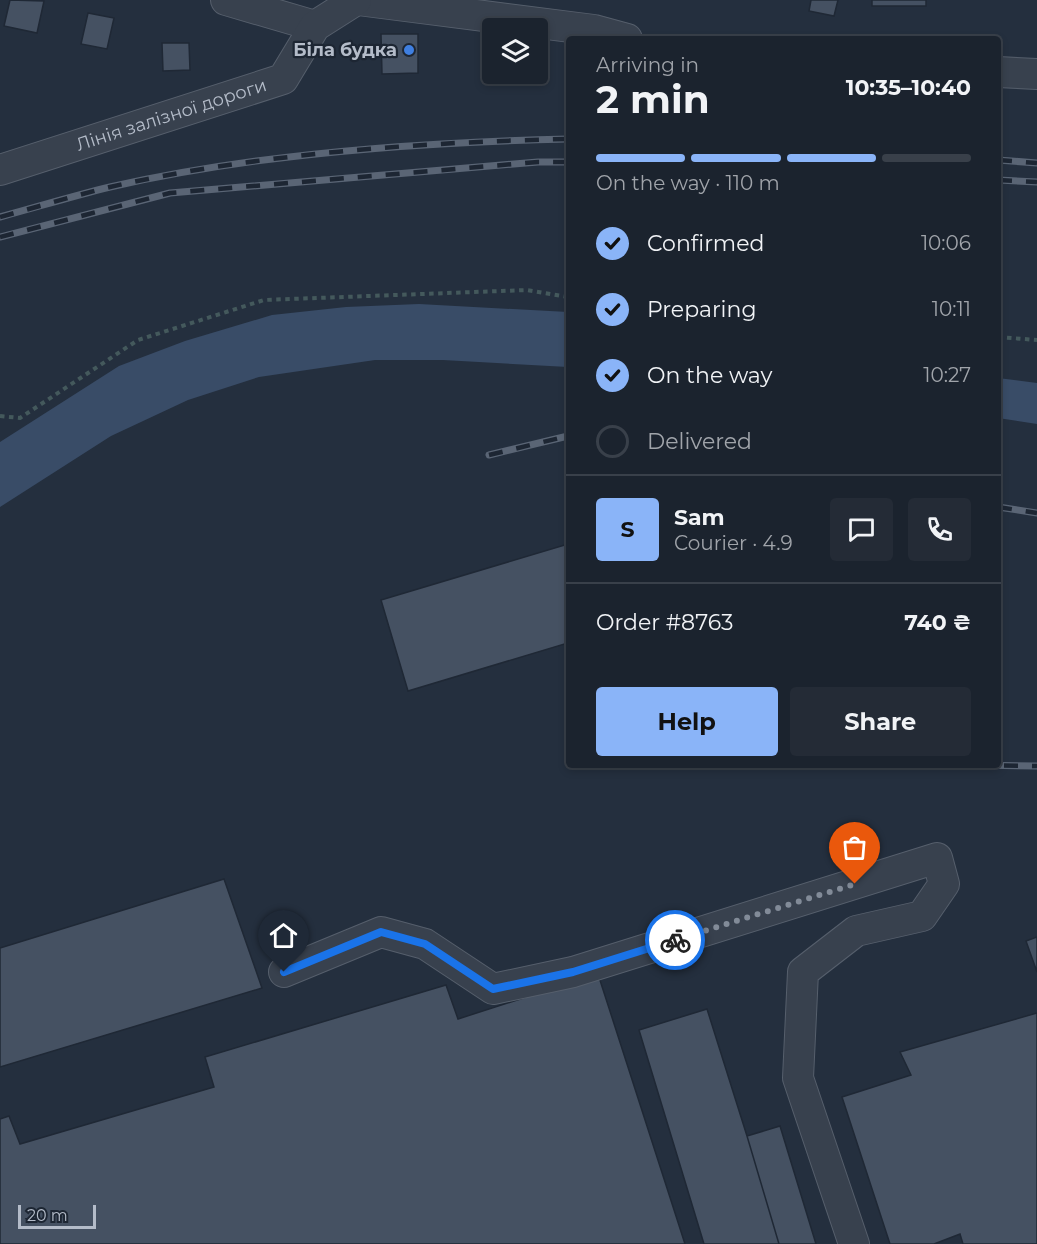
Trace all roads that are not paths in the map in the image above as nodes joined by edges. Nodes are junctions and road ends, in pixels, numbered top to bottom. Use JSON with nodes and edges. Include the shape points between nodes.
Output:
{"nodes":[{"id":1,"x":226,"y":0,"type":"edge"},
{"id":2,"x":357,"y":0,"type":"edge"},
{"id":3,"x":315,"y":26,"type":"junction"},
{"id":4,"x":616,"y":36,"type":"edge"},
{"id":5,"x":1001,"y":72,"type":"edge"},
{"id":6,"x":1037,"y":74,"type":"edge"},
{"id":7,"x":0,"y":170,"type":"edge"},
{"id":8,"x":284,"y":972,"type":"dead end"},
{"id":9,"x":854,"y":1244,"type":"edge"}],
"edges":[{"from":1,"to":3,"type":"street"},
{"from":2,"to":3,"type":"street"},
{"from":2,"to":4,"type":"street"},
{"from":3,"to":7,"type":"street","name":"Лінія залізної дороги","via":[[283,79]]},
{"from":5,"to":6,"type":"street"},
{"from":8,"to":9,"type":"street","via":[[381,932],[425,944],[493,989],[573,972],[937,858],[944,884],[922,916],[856,932],[804,972],[798,1078]]}]}
